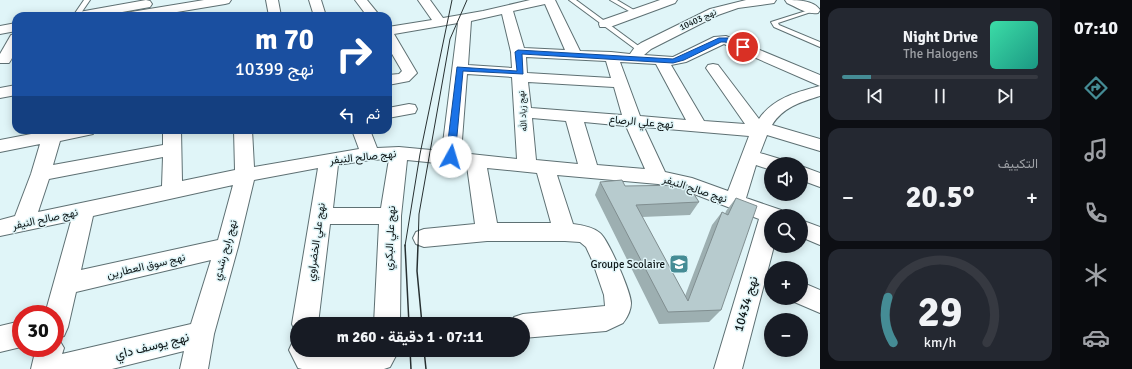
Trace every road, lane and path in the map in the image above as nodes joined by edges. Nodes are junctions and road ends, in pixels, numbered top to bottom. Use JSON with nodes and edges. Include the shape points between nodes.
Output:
{"nodes":[{"id":1,"x":87,"y":0,"type":"edge"},
{"id":2,"x":272,"y":0,"type":"edge"},
{"id":3,"x":314,"y":0,"type":"edge"},
{"id":4,"x":361,"y":0,"type":"edge"},
{"id":5,"x":424,"y":0,"type":"edge"},
{"id":6,"x":545,"y":0,"type":"edge"},
{"id":7,"x":549,"y":0,"type":"edge"},
{"id":8,"x":572,"y":0,"type":"edge"},
{"id":9,"x":612,"y":0,"type":"edge"},
{"id":10,"x":671,"y":0,"type":"edge"},
{"id":11,"x":770,"y":0,"type":"edge"},
{"id":12,"x":791,"y":0,"type":"edge"},
{"id":13,"x":221,"y":1,"type":"edge"},
{"id":14,"x":173,"y":8,"type":"edge"},
{"id":15,"x":507,"y":11,"type":"junction"},
{"id":16,"x":816,"y":11,"type":"edge"},
{"id":17,"x":79,"y":12,"type":"edge"},
{"id":18,"x":126,"y":12,"type":"edge"},
{"id":19,"x":152,"y":12,"type":"edge"},
{"id":20,"x":218,"y":12,"type":"edge"},
{"id":21,"x":274,"y":12,"type":"edge"},
{"id":22,"x":318,"y":12,"type":"edge"},
{"id":23,"x":371,"y":12,"type":"edge"},
{"id":24,"x":636,"y":13,"type":"junction"},
{"id":25,"x":466,"y":19,"type":"junction"},
{"id":26,"x":440,"y":23,"type":"junction"},
{"id":27,"x":605,"y":24,"type":"junction"},
{"id":28,"x":12,"y":28,"type":"edge"},
{"id":29,"x":0,"y":30,"type":"edge"},
{"id":30,"x":392,"y":30,"type":"edge"},
{"id":31,"x":820,"y":45,"type":"edge"},
{"id":32,"x":12,"y":47,"type":"edge"},
{"id":33,"x":518,"y":52,"type":"junction"},
{"id":34,"x":393,"y":53,"type":"edge"},
{"id":35,"x":574,"y":54,"type":"junction"},
{"id":36,"x":637,"y":54,"type":"junction"},
{"id":37,"x":611,"y":56,"type":"junction"},
{"id":38,"x":7,"y":59,"type":"edge"},
{"id":39,"x":661,"y":60,"type":"junction"},
{"id":40,"x":713,"y":68,"type":"dead end"},
{"id":41,"x":460,"y":69,"type":"junction"},
{"id":42,"x":521,"y":75,"type":"junction"},
{"id":43,"x":392,"y":80,"type":"edge"},
{"id":44,"x":820,"y":81,"type":"edge"},
{"id":45,"x":619,"y":83,"type":"junction"},
{"id":46,"x":12,"y":91,"type":"edge"},
{"id":47,"x":820,"y":91,"type":"edge"},
{"id":48,"x":0,"y":93,"type":"edge"},
{"id":49,"x":409,"y":110,"type":"dead end"},
{"id":50,"x":392,"y":112,"type":"edge"},
{"id":51,"x":523,"y":112,"type":"junction"},
{"id":52,"x":574,"y":117,"type":"junction"},
{"id":53,"x":633,"y":121,"type":"junction"},
{"id":54,"x":699,"y":127,"type":"junction"},
{"id":55,"x":760,"y":129,"type":"junction"},
{"id":56,"x":55,"y":134,"type":"edge"},
{"id":57,"x":172,"y":134,"type":"edge"},
{"id":58,"x":248,"y":134,"type":"edge"},
{"id":59,"x":362,"y":134,"type":"edge"},
{"id":60,"x":39,"y":136,"type":"edge"},
{"id":61,"x":820,"y":145,"type":"edge"},
{"id":62,"x":0,"y":146,"type":"edge"},
{"id":63,"x":172,"y":149,"type":"junction"},
{"id":64,"x":399,"y":152,"type":"junction"},
{"id":65,"x":370,"y":154,"type":"junction"},
{"id":66,"x":751,"y":156,"type":"junction"},
{"id":67,"x":451,"y":157,"type":"junction"},
{"id":68,"x":329,"y":160,"type":"junction"},
{"id":69,"x":476,"y":160,"type":"junction"},
{"id":70,"x":764,"y":161,"type":"edge"},
{"id":71,"x":536,"y":166,"type":"junction"},
{"id":72,"x":589,"y":170,"type":"junction"},
{"id":73,"x":41,"y":174,"type":"junction"},
{"id":74,"x":246,"y":175,"type":"junction"},
{"id":75,"x":658,"y":176,"type":"junction"},
{"id":76,"x":808,"y":176,"type":"edge"},
{"id":77,"x":820,"y":180,"type":"edge"},
{"id":78,"x":172,"y":191,"type":"junction"},
{"id":79,"x":734,"y":202,"type":"junction"},
{"id":80,"x":84,"y":210,"type":"junction"},
{"id":81,"x":764,"y":213,"type":"edge"},
{"id":82,"x":320,"y":216,"type":"junction"},
{"id":83,"x":390,"y":216,"type":"junction"},
{"id":84,"x":23,"y":223,"type":"junction"},
{"id":85,"x":0,"y":228,"type":"edge"},
{"id":86,"x":808,"y":231,"type":"edge"},
{"id":87,"x":487,"y":232,"type":"junction"},
{"id":88,"x":565,"y":232,"type":"junction"},
{"id":89,"x":820,"y":236,"type":"edge"},
{"id":90,"x":424,"y":238,"type":"dead end"},
{"id":91,"x":227,"y":247,"type":"junction"},
{"id":92,"x":766,"y":253,"type":"edge"},
{"id":93,"x":763,"y":275,"type":"edge"},
{"id":94,"x":66,"y":284,"type":"junction"},
{"id":95,"x":808,"y":296,"type":"edge"},
{"id":96,"x":820,"y":302,"type":"edge"},
{"id":97,"x":60,"y":305,"type":"edge"},
{"id":98,"x":306,"y":317,"type":"edge"},
{"id":99,"x":387,"y":317,"type":"edge"},
{"id":100,"x":530,"y":325,"type":"edge"},
{"id":101,"x":201,"y":334,"type":"junction"},
{"id":102,"x":12,"y":336,"type":"edge"},
{"id":103,"x":0,"y":339,"type":"edge"},
{"id":104,"x":48,"y":357,"type":"edge"},
{"id":105,"x":307,"y":357,"type":"edge"},
{"id":106,"x":354,"y":357,"type":"edge"},
{"id":107,"x":45,"y":369,"type":"edge"},
{"id":108,"x":57,"y":369,"type":"edge"},
{"id":109,"x":194,"y":369,"type":"edge"},
{"id":110,"x":728,"y":369,"type":"edge"}],
"edges":[{"from":1,"to":17,"type":"lane"},
{"from":2,"to":21,"type":"street"},
{"from":3,"to":22,"type":"street"},
{"from":4,"to":23,"type":"street"},
{"from":5,"to":26,"type":"street"},
{"from":6,"to":15,"type":"street"},
{"from":7,"to":35,"type":"street"},
{"from":8,"to":27,"type":"lane"},
{"from":9,"to":24,"type":"lane"},
{"from":10,"to":24,"type":"street"},
{"from":11,"to":36,"type":"street","name":"نهج 10403","via":[[714,12],[674,31]]},
{"from":12,"to":16,"type":"street"},
{"from":13,"to":14,"type":"street"},
{"from":13,"to":20,"type":"street"},
{"from":14,"to":18,"type":"street"},
{"from":14,"to":19,"type":"street"},
{"from":15,"to":25,"type":"street"},
{"from":15,"to":33,"type":"street","name":"نهج زياد الله"},
{"from":16,"to":31,"type":"lane","via":[[774,22],[776,26]]},
{"from":24,"to":27,"type":"street"},
{"from":25,"to":26,"type":"street"},
{"from":25,"to":41,"type":"street"},
{"from":26,"to":30,"type":"street"},
{"from":27,"to":36,"type":"lane"},
{"from":28,"to":29,"type":"street"},
{"from":32,"to":38,"type":"street"},
{"from":33,"to":35,"type":"street"},
{"from":33,"to":42,"type":"street","name":"نهج زياد الله"},
{"from":34,"to":43,"type":"street","via":[[409,73],[404,78]]},
{"from":35,"to":37,"type":"street"},
{"from":36,"to":37,"type":"street"},
{"from":36,"to":39,"type":"street"},
{"from":37,"to":45,"type":"street"},
{"from":39,"to":44,"type":"street","via":[[677,60],[717,41],[726,40]]},
{"from":39,"to":54,"type":"street"},
{"from":40,"to":55,"type":"street"},
{"from":41,"to":42,"type":"street"},
{"from":41,"to":67,"type":"street"},
{"from":42,"to":45,"type":"street"},
{"from":42,"to":51,"type":"street","name":"نهج زياد الله"},
{"from":45,"to":53,"type":"street"},
{"from":46,"to":48,"type":"street"},
{"from":47,"to":55,"type":"street","via":[[777,108]]},
{"from":49,"to":50,"type":"street"},
{"from":51,"to":52,"type":"street","name":"نهج علي الرصاع"},
{"from":51,"to":71,"type":"street","name":"نهج زياد الله"},
{"from":52,"to":53,"type":"street","name":"نهج علي الرصاع"},
{"from":52,"to":72,"type":"street"},
{"from":53,"to":54,"type":"street","name":"نهج علي الرصاع"},
{"from":53,"to":75,"type":"street"},
{"from":54,"to":55,"type":"street","name":"نهج علي الرصاع"},
{"from":55,"to":61,"type":"street","name":"نهج علي الرصاع"},
{"from":55,"to":66,"type":"street"},
{"from":56,"to":60,"type":"street"},
{"from":57,"to":63,"type":"street"},
{"from":58,"to":74,"type":"street","name":"نهج رابح رشدي"},
{"from":59,"to":65,"type":"street"},
{"from":60,"to":62,"type":"street"},
{"from":60,"to":73,"type":"street"},
{"from":63,"to":73,"type":"street"},
{"from":63,"to":78,"type":"street"},
{"from":64,"to":65,"type":"street","name":"نهج صالح النيفر"},
{"from":64,"to":67,"type":"street","name":"نهج صالح النيفر"},
{"from":64,"to":83,"type":"street","name":"نهج علي البكري"},
{"from":65,"to":68,"type":"street","name":"نهج صالح النيفر"},
{"from":66,"to":70,"type":"street"},
{"from":66,"to":79,"type":"street"},
{"from":67,"to":69,"type":"street","name":"نهج صالح النيفر"},
{"from":68,"to":74,"type":"street","name":"نهج صالح النيفر"},
{"from":68,"to":82,"type":"street","name":"نهج علي الخضراوي"},
{"from":69,"to":71,"type":"street","name":"نهج صالح النيفر"},
{"from":69,"to":87,"type":"street"},
{"from":71,"to":72,"type":"street","name":"نهج صالح النيفر"},
{"from":71,"to":88,"type":"street","name":"نهج زياد الله"},
{"from":72,"to":75,"type":"street","name":"نهج صالح النيفر"},
{"from":73,"to":84,"type":"street"},
{"from":74,"to":78,"type":"street","name":"نهج صالح النيفر"},
{"from":74,"to":91,"type":"street","name":"نهج رابح رشدي"},
{"from":75,"to":79,"type":"street","name":"نهج صالح النيفر","via":[[685,183]]},
{"from":76,"to":77,"type":"street"},
{"from":78,"to":80,"type":"street","name":"نهج صالح النيفر"},
{"from":79,"to":81,"type":"street","name":"نهج صالح النيفر"},
{"from":80,"to":84,"type":"street","name":"نهج صالح النيفر"},
{"from":80,"to":94,"type":"street"},
{"from":82,"to":83,"type":"street"},
{"from":82,"to":98,"type":"street","name":"نهج علي الخضراوي"},
{"from":83,"to":99,"type":"street","name":"نهج علي البكري"},
{"from":84,"to":85,"type":"street","name":"نهج صالح النيفر"},
{"from":86,"to":89,"type":"street"},
{"from":87,"to":88,"type":"street"},
{"from":87,"to":90,"type":"street"},
{"from":88,"to":100,"type":"street","via":[[583,235],[594,241],[618,301],[617,310],[606,319]]},
{"from":91,"to":94,"type":"street","name":"نهج سوق العطارين"},
{"from":91,"to":101,"type":"street","name":"نهج رابح رشدي"},
{"from":92,"to":93,"type":"street","name":"نهج 10434"},
{"from":93,"to":110,"type":"street","name":"نهج 10434"},
{"from":94,"to":97,"type":"street"},
{"from":95,"to":96,"type":"street"},
{"from":101,"to":108,"type":"street","name":"نهج يوسف داي"},
{"from":101,"to":109,"type":"street","name":"نهج رابح رشدي"},
{"from":102,"to":103,"type":"street"},
{"from":104,"to":107,"type":"street"},
{"from":105,"to":106,"type":"street","via":[[316,361]]}]}
